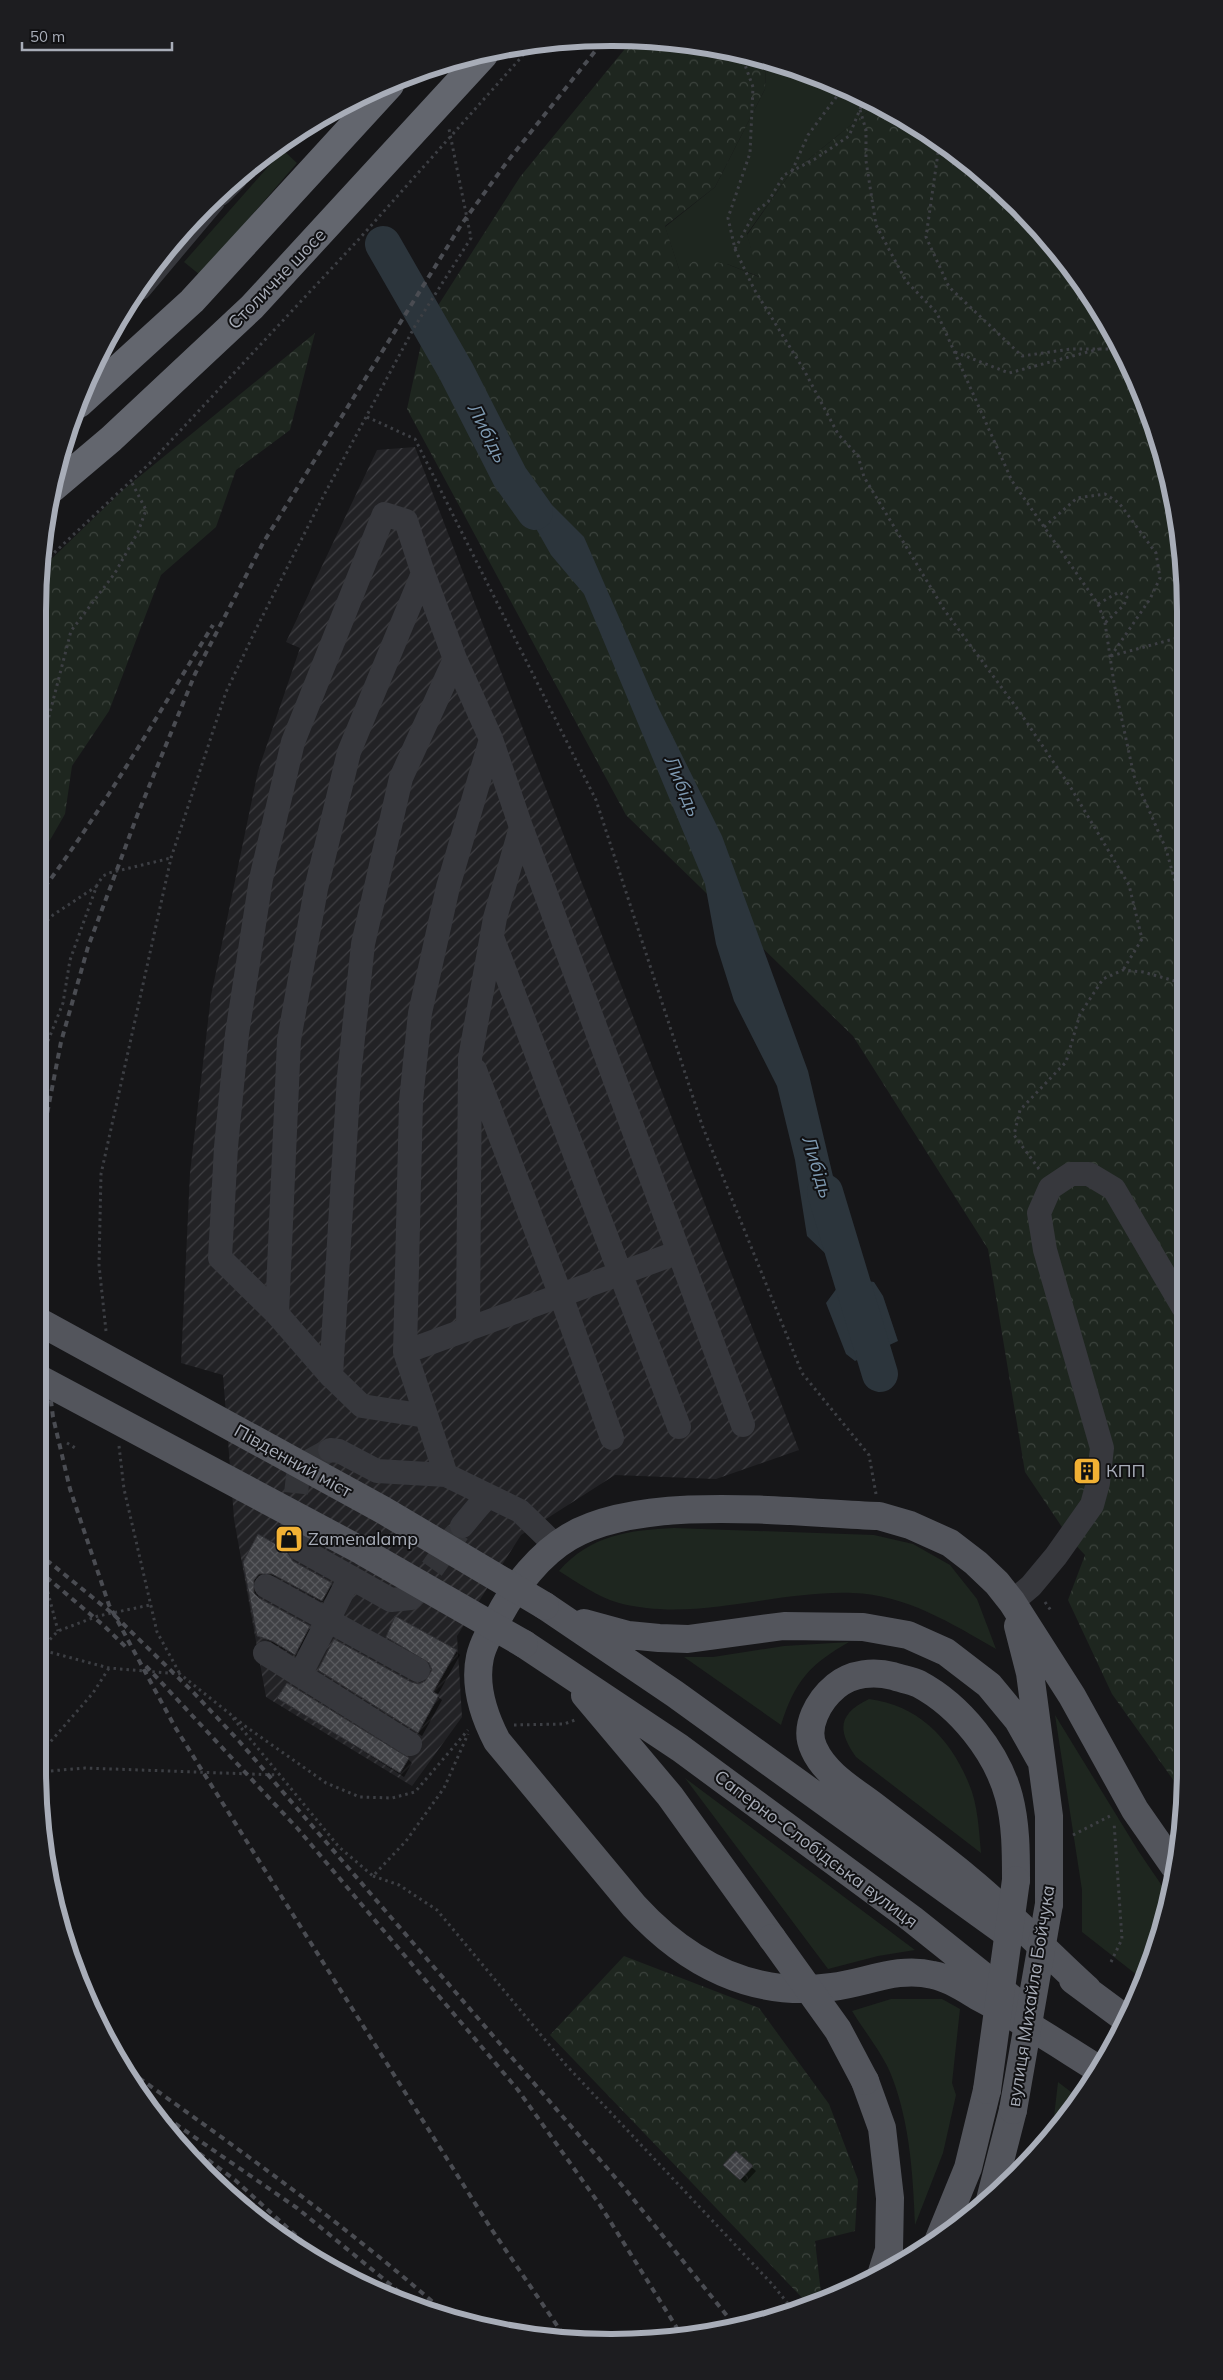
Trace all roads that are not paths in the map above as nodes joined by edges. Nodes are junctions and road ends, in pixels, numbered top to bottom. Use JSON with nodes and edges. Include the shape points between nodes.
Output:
{"nodes":[{"id":1,"x":477,"y":63,"type":"edge"},
{"id":2,"x":378,"y":97,"type":"edge"},
{"id":3,"x":89,"y":395,"type":"edge"},
{"id":4,"x":62,"y":480,"type":"edge"},
{"id":5,"x":423,"y":573,"type":"junction"},
{"id":6,"x":455,"y":658,"type":"junction"},
{"id":7,"x":491,"y":739,"type":"junction"},
{"id":8,"x":522,"y":827,"type":"junction"},
{"id":9,"x":492,"y":937,"type":"junction"},
{"id":10,"x":470,"y":1058,"type":"junction"},
{"id":11,"x":679,"y":1252,"type":"junction"},
{"id":12,"x":621,"y":1274,"type":"junction"},
{"id":13,"x":561,"y":1296,"type":"junction"},
{"id":14,"x":1177,"y":1297,"type":"edge"},
{"id":15,"x":277,"y":1314,"type":"junction"},
{"id":16,"x":46,"y":1325,"type":"edge"},
{"id":17,"x":468,"y":1328,"type":"junction"},
{"id":18,"x":405,"y":1352,"type":"junction"},
{"id":19,"x":331,"y":1376,"type":"junction"},
{"id":20,"x":46,"y":1382,"type":"edge"},
{"id":21,"x":426,"y":1416,"type":"junction"},
{"id":22,"x":743,"y":1425,"type":"dead end"},
{"id":23,"x":679,"y":1427,"type":"dead end"},
{"id":24,"x":612,"y":1438,"type":"dead end"},
{"id":25,"x":330,"y":1450,"type":"dead end"},
{"id":26,"x":446,"y":1475,"type":"junction"},
{"id":27,"x":487,"y":1496,"type":"junction"},
{"id":28,"x":462,"y":1526,"type":"tunnel mouth"},
{"id":29,"x":292,"y":1529,"type":"tunnel mouth"},
{"id":30,"x":556,"y":1546,"type":"junction"},
{"id":31,"x":350,"y":1577,"type":"junction"},
{"id":32,"x":266,"y":1586,"type":"dead end"},
{"id":33,"x":410,"y":1598,"type":"dead end"},
{"id":34,"x":1012,"y":1602,"type":"junction"},
{"id":35,"x":554,"y":1612,"type":"junction"},
{"id":36,"x":328,"y":1620,"type":"junction"},
{"id":37,"x":265,"y":1654,"type":"dead end"},
{"id":38,"x":560,"y":1666,"type":"junction"},
{"id":39,"x":418,"y":1670,"type":"dead end"},
{"id":40,"x":1030,"y":1673,"type":"junction"},
{"id":41,"x":300,"y":1675,"type":"junction"},
{"id":42,"x":990,"y":1685,"type":"junction"},
{"id":43,"x":410,"y":1744,"type":"dead end"},
{"id":44,"x":1040,"y":1759,"type":"junction"},
{"id":45,"x":1169,"y":1859,"type":"edge"},
{"id":46,"x":1011,"y":1918,"type":"edge"},
{"id":47,"x":1011,"y":1918,"type":"edge"},
{"id":48,"x":1011,"y":1918,"type":"edge"},
{"id":49,"x":1011,"y":1918,"type":"edge"},
{"id":50,"x":1087,"y":1990,"type":"junction"},
{"id":51,"x":1120,"y":2015,"type":"edge"},
{"id":52,"x":1093,"y":2064,"type":"edge"},
{"id":53,"x":1092,"y":2065,"type":"edge"},
{"id":54,"x":994,"y":2184,"type":"edge"},
{"id":55,"x":945,"y":2225,"type":"edge"},
{"id":56,"x":885,"y":2263,"type":"edge"}],
"edges":[{"from":1,"to":4,"type":"highway","name":"Столичне шосе","via":[[252,307]]},
{"from":2,"to":3,"type":"highway","via":[[192,301]]},
{"from":5,"to":6,"type":"street"},
{"from":5,"to":15,"type":"street","via":[[348,752],[316,889],[289,1040]]},
{"from":5,"to":15,"type":"street","via":[[406,521],[384,514],[292,742],[261,879],[237,1034],[220,1258]]},
{"from":6,"to":7,"type":"street"},
{"from":6,"to":19,"type":"street","via":[[402,778],[363,944],[349,1076]]},
{"from":7,"to":8,"type":"street"},
{"from":7,"to":18,"type":"street","via":[[448,887],[420,1013],[411,1101]]},
{"from":8,"to":9,"type":"street"},
{"from":8,"to":11,"type":"street"},
{"from":9,"to":10,"type":"street"},
{"from":9,"to":12,"type":"street"},
{"from":10,"to":13,"type":"street"},
{"from":10,"to":17,"type":"street"},
{"from":11,"to":12,"type":"street"},
{"from":11,"to":22,"type":"street"},
{"from":12,"to":13,"type":"street"},
{"from":12,"to":23,"type":"street"},
{"from":13,"to":17,"type":"street"},
{"from":13,"to":24,"type":"street"},
{"from":14,"to":34,"type":"street","via":[[1114,1189],[1090,1174],[1071,1174],[1050,1188],[1039,1213],[1045,1250],[1102,1448],[1092,1505],[1032,1586]]},
{"from":15,"to":19,"type":"street"},
{"from":16,"to":35,"type":"main road","name":"Південний міст","bridge":true,"via":[[383,1510]]},
{"from":17,"to":18,"type":"street"},
{"from":18,"to":21,"type":"street"},
{"from":19,"to":21,"type":"street","via":[[362,1406]]},
{"from":20,"to":38,"type":"main road","name":"Саперно-Слобідська вулиця","bridge":true,"via":[[362,1551]]},
{"from":21,"to":26,"type":"street"},
{"from":25,"to":26,"type":"street","via":[[339,1451],[377,1470]]},
{"from":26,"to":27,"type":"street"},
{"from":27,"to":28,"type":"street"},
{"from":27,"to":30,"type":"street","via":[[520,1512]]},
{"from":29,"to":31,"type":"street","via":[[300,1550]]},
{"from":30,"to":34,"type":"main road","via":[[569,1536],[618,1517],[643,1514],[699,1510],[879,1516],[910,1525],[950,1543],[976,1563]]},
{"from":30,"to":53,"type":"main road","via":[[522,1582],[489,1634],[480,1656],[478,1678],[482,1702],[497,1740],[656,1930],[720,1972],[759,1986],[833,1987],[895,1974],[933,1974],[1010,2014]]},
{"from":31,"to":33,"type":"street","via":[[392,1600]]},
{"from":31,"to":36,"type":"street"},
{"from":32,"to":36,"type":"street"},
{"from":34,"to":40,"type":"main road","name":"вулиця Михайла Бойчука"},
{"from":34,"to":45,"type":"main road","via":[[1072,1696],[1134,1810]]},
{"from":35,"to":42,"type":"main road","via":[[628,1636],[678,1638],[784,1626],[863,1627],[908,1635],[946,1652]]},
{"from":35,"to":50,"type":"main road","via":[[675,1694]]},
{"from":36,"to":39,"type":"street"},
{"from":36,"to":41,"type":"street"},
{"from":37,"to":41,"type":"street"},
{"from":38,"to":52,"type":"main road","name":"Саперно-Слобідська вулиця","via":[[680,1748],[896,1907]]},
{"from":38,"to":56,"type":"main road","bridge":true,"via":[[670,1796],[838,2030],[865,2081],[882,2128],[890,2198],[889,2250]]},
{"from":40,"to":42,"type":"main road","via":[[1021,1692],[1010,1696]]},
{"from":40,"to":44,"type":"main road","name":"вулиця Михайла Бойчука"},
{"from":41,"to":43,"type":"street"},
{"from":42,"to":44,"type":"main road","via":[[1018,1720]]},
{"from":44,"to":54,"type":"main road","name":"вулиця Михайла Бойчука","bridge":true,"via":[[1049,1816],[1049,1904],[1013,2110]]},
{"from":46,"to":50,"type":"main road","name":"вулиця Михайла Бойчука","bridge":true},
{"from":47,"to":48,"type":"main road","name":"вулиця Михайла Бойчука","bridge":true,"via":[[968,1878],[833,1775],[814,1749],[810,1732],[816,1709],[825,1695],[840,1683],[865,1673],[885,1674],[918,1683],[945,1701],[971,1728],[999,1769],[1009,1797],[1015,1831],[1016,1880]]},
{"from":49,"to":55,"type":"main road","name":"вулиця Михайла Бойчука","bridge":true,"via":[[987,2090],[968,2168]]},
{"from":50,"to":51,"type":"main road"}]}
